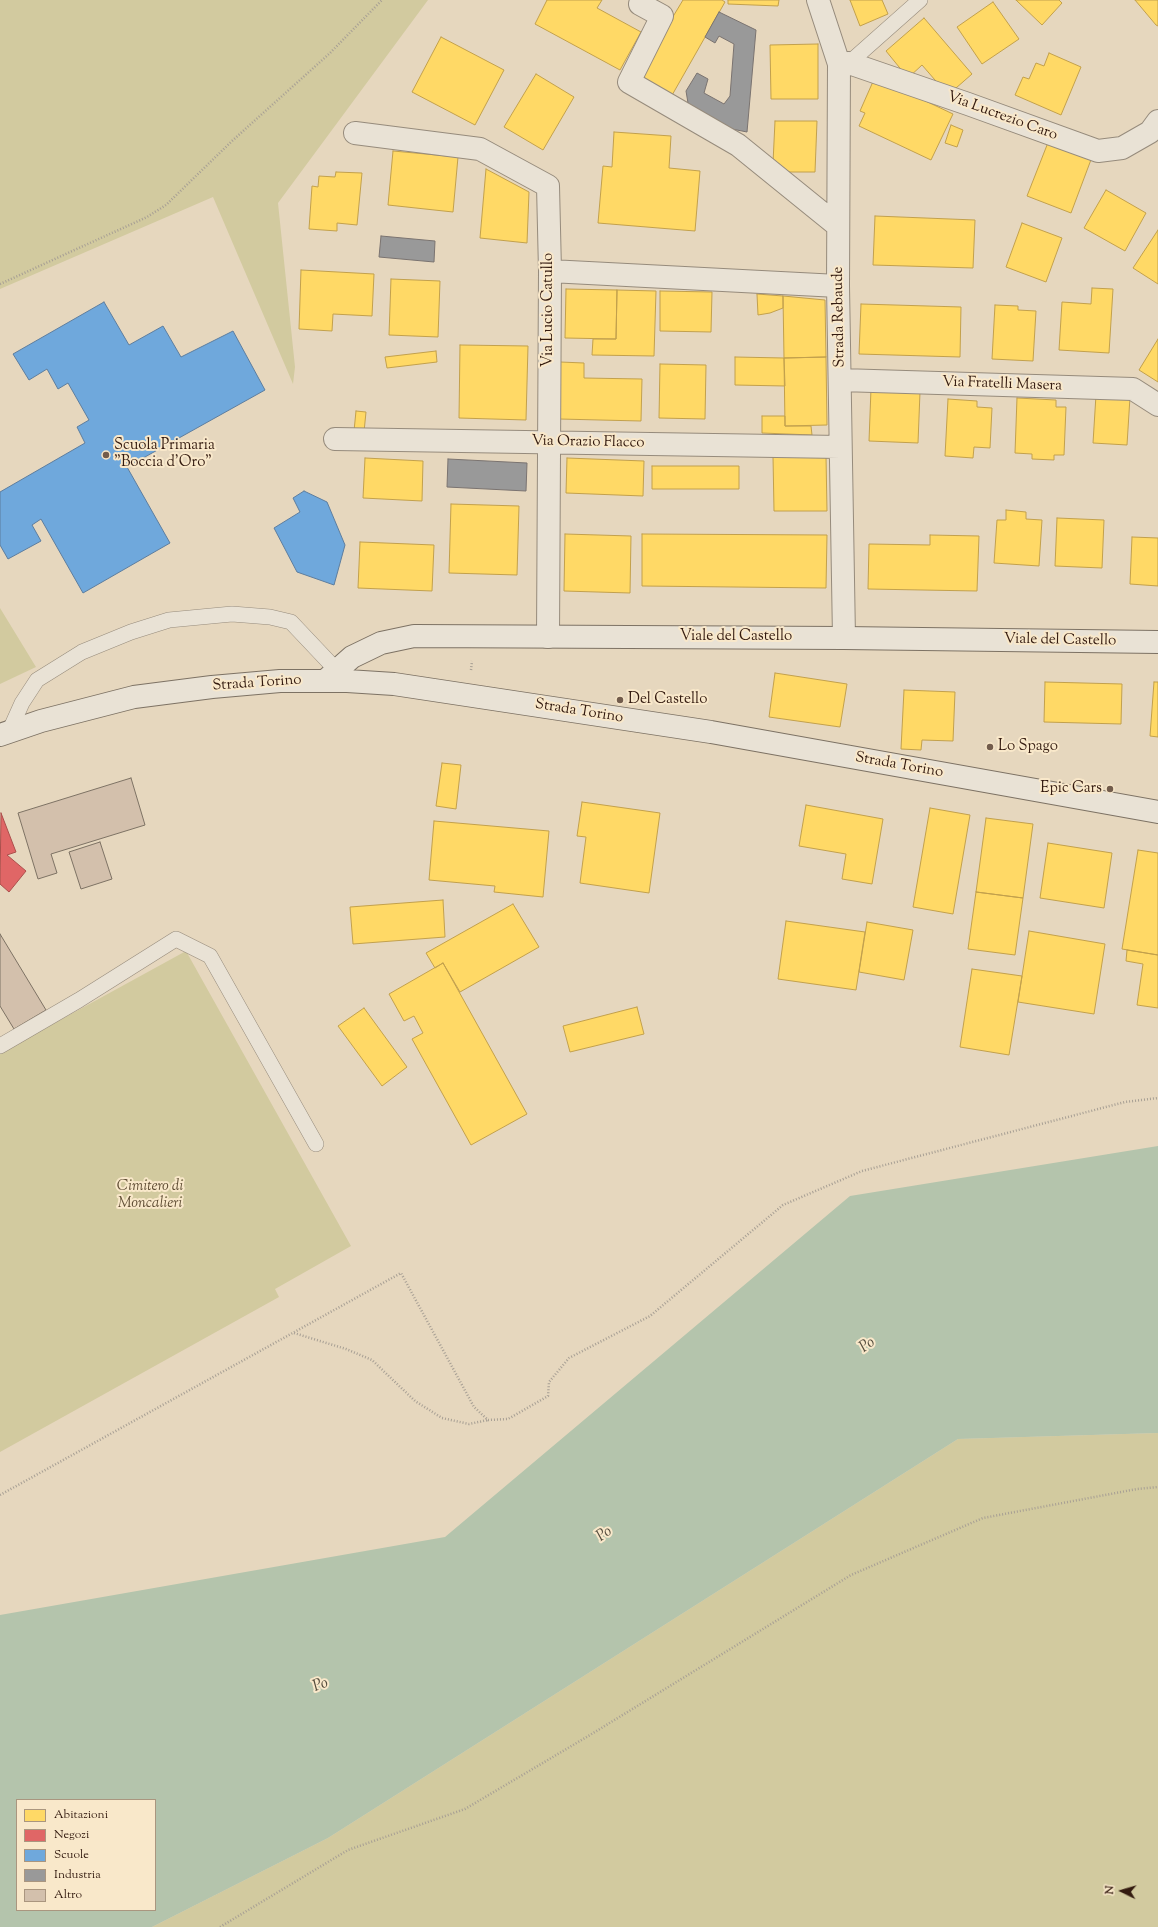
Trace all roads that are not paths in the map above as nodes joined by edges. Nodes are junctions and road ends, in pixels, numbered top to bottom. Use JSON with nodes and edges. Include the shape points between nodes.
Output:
{"nodes":[{"id":1,"x":818,"y":0,"type":"edge"},
{"id":2,"x":920,"y":0,"type":"edge"},
{"id":3,"x":640,"y":4,"type":"dead end"},
{"id":4,"x":844,"y":64,"type":"junction"},
{"id":5,"x":1158,"y":121,"type":"edge"},
{"id":6,"x":355,"y":133,"type":"dead end"},
{"id":7,"x":838,"y":226,"type":"junction"},
{"id":8,"x":550,"y":271,"type":"junction"},
{"id":9,"x":838,"y":286,"type":"junction"},
{"id":10,"x":841,"y":380,"type":"junction"},
{"id":11,"x":1158,"y":405,"type":"edge"},
{"id":12,"x":335,"y":439,"type":"dead end"},
{"id":13,"x":549,"y":443,"type":"junction"},
{"id":14,"x":840,"y":447,"type":"junction"},
{"id":15,"x":548,"y":637,"type":"junction"},
{"id":16,"x":844,"y":638,"type":"junction"},
{"id":17,"x":1158,"y":642,"type":"edge"},
{"id":18,"x":337,"y":677,"type":"junction"},
{"id":19,"x":5,"y":733,"type":"edge"},
{"id":20,"x":1158,"y":812,"type":"edge"},
{"id":21,"x":0,"y":1046,"type":"edge"},
{"id":22,"x":316,"y":1144,"type":"dead end"}],
"edges":[{"from":1,"to":4,"type":"street","name":"Strada Rebaude"},
{"from":2,"to":4,"type":"lane"},
{"from":3,"to":7,"type":"street","via":[[662,16],[629,82],[738,145]]},
{"from":4,"to":5,"type":"street","name":"Via Lucrezio Caro","via":[[968,104],[1098,151],[1122,148],[1150,132]]},
{"from":4,"to":7,"type":"street","name":"Strada Rebaude"},
{"from":6,"to":8,"type":"street","name":"Via Lucio Catullo","via":[[480,149],[548,186]]},
{"from":7,"to":9,"type":"street","name":"Strada Rebaude"},
{"from":8,"to":9,"type":"street"},
{"from":8,"to":13,"type":"street","name":"Via Lucio Catullo"},
{"from":9,"to":10,"type":"street","name":"Strada Rebaude"},
{"from":10,"to":11,"type":"street","name":"Via Fratelli Masera","via":[[1133,389]]},
{"from":10,"to":14,"type":"street","name":"Strada Rebaude"},
{"from":12,"to":13,"type":"street","name":"Via Orazio Flacco"},
{"from":13,"to":14,"type":"street","name":"Via Orazio Flacco"},
{"from":13,"to":15,"type":"street","name":"Via Lucio Catullo"},
{"from":14,"to":16,"type":"street","name":"Strada Rebaude"},
{"from":15,"to":16,"type":"street","name":"Viale del Castello"},
{"from":15,"to":18,"type":"street","name":"Viale del Castello","via":[[414,636],[381,643],[352,657]]},
{"from":16,"to":17,"type":"street","name":"Viale del Castello"},
{"from":18,"to":19,"type":"street","name":"Strada Torino","via":[[262,682],[134,697]]},
{"from":18,"to":19,"type":"lane","via":[[291,622],[270,617],[232,614],[169,620],[82,652],[37,680]]},
{"from":18,"to":20,"type":"street","name":"Strada Torino","via":[[711,732]]},
{"from":21,"to":22,"type":"lane","via":[[79,1000],[176,938],[210,956]]}]}
